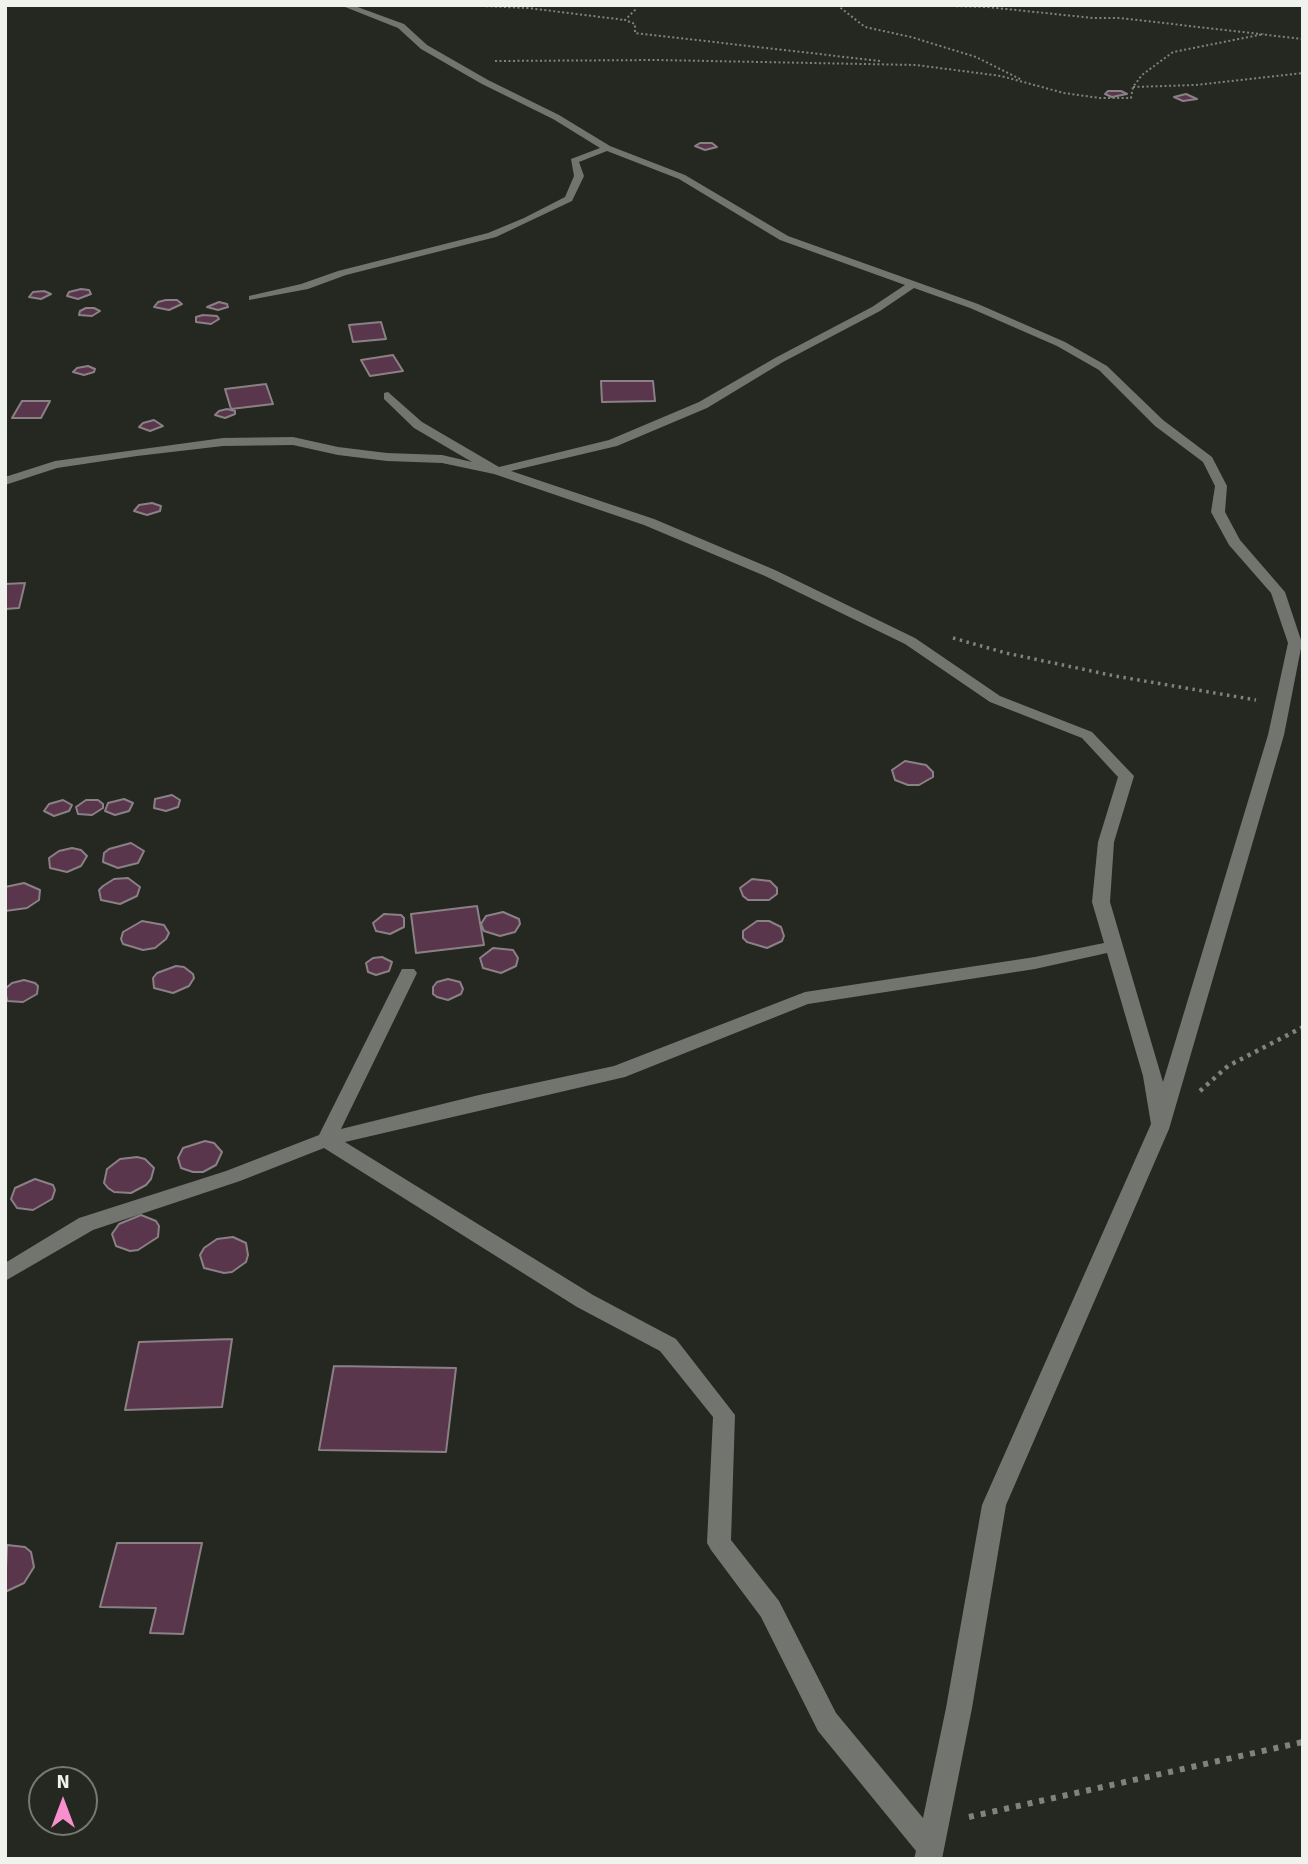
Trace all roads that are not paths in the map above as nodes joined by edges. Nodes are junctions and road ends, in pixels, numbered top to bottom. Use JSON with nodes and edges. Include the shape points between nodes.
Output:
{"nodes":[{"id":1,"x":344,"y":5,"type":"edge"},
{"id":2,"x":607,"y":148,"type":"junction"},
{"id":3,"x":913,"y":284,"type":"junction"},
{"id":4,"x":253,"y":299,"type":"dead end"},
{"id":5,"x":388,"y":396,"type":"dead end"},
{"id":6,"x":497,"y":471,"type":"junction"},
{"id":7,"x":5,"y":481,"type":"edge"},
{"id":8,"x":1115,"y":946,"type":"junction"},
{"id":9,"x":408,"y":973,"type":"dead end"},
{"id":10,"x":1158,"y":1129,"type":"junction"},
{"id":11,"x":326,"y":1140,"type":"junction"},
{"id":12,"x":5,"y":1273,"type":"edge"},
{"id":13,"x":929,"y":1853,"type":"edge"}],
"edges":[{"from":1,"to":2,"type":"street","via":[[401,26],[424,47]]},
{"from":2,"to":3,"type":"street","via":[[682,177],[784,238]]},
{"from":2,"to":4,"type":"street","via":[[574,161],[579,176],[569,199],[504,230]]},
{"from":3,"to":6,"type":"street","via":[[703,405],[612,443]]},
{"from":3,"to":10,"type":"street","via":[[1048,338],[1103,368],[1159,423],[1208,460],[1221,486],[1218,512],[1234,542],[1278,592],[1295,643],[1276,735]]},
{"from":5,"to":6,"type":"street","via":[[418,425]]},
{"from":6,"to":7,"type":"street","via":[[442,459],[387,457],[293,441],[223,442],[55,465]]},
{"from":6,"to":8,"type":"street","via":[[649,522],[770,573],[910,641],[995,699],[1087,735],[1126,776],[1106,842],[1101,902]]},
{"from":8,"to":10,"type":"street","via":[[1153,1076]]},
{"from":8,"to":11,"type":"street","via":[[1035,963],[804,998],[618,1072]]},
{"from":9,"to":11,"type":"street"},
{"from":10,"to":13,"type":"street","via":[[994,1505]]},
{"from":11,"to":12,"type":"street","via":[[86,1224]]},
{"from":11,"to":13,"type":"street","via":[[585,1301],[668,1345],[724,1415],[719,1543],[771,1609],[827,1722]]}]}
